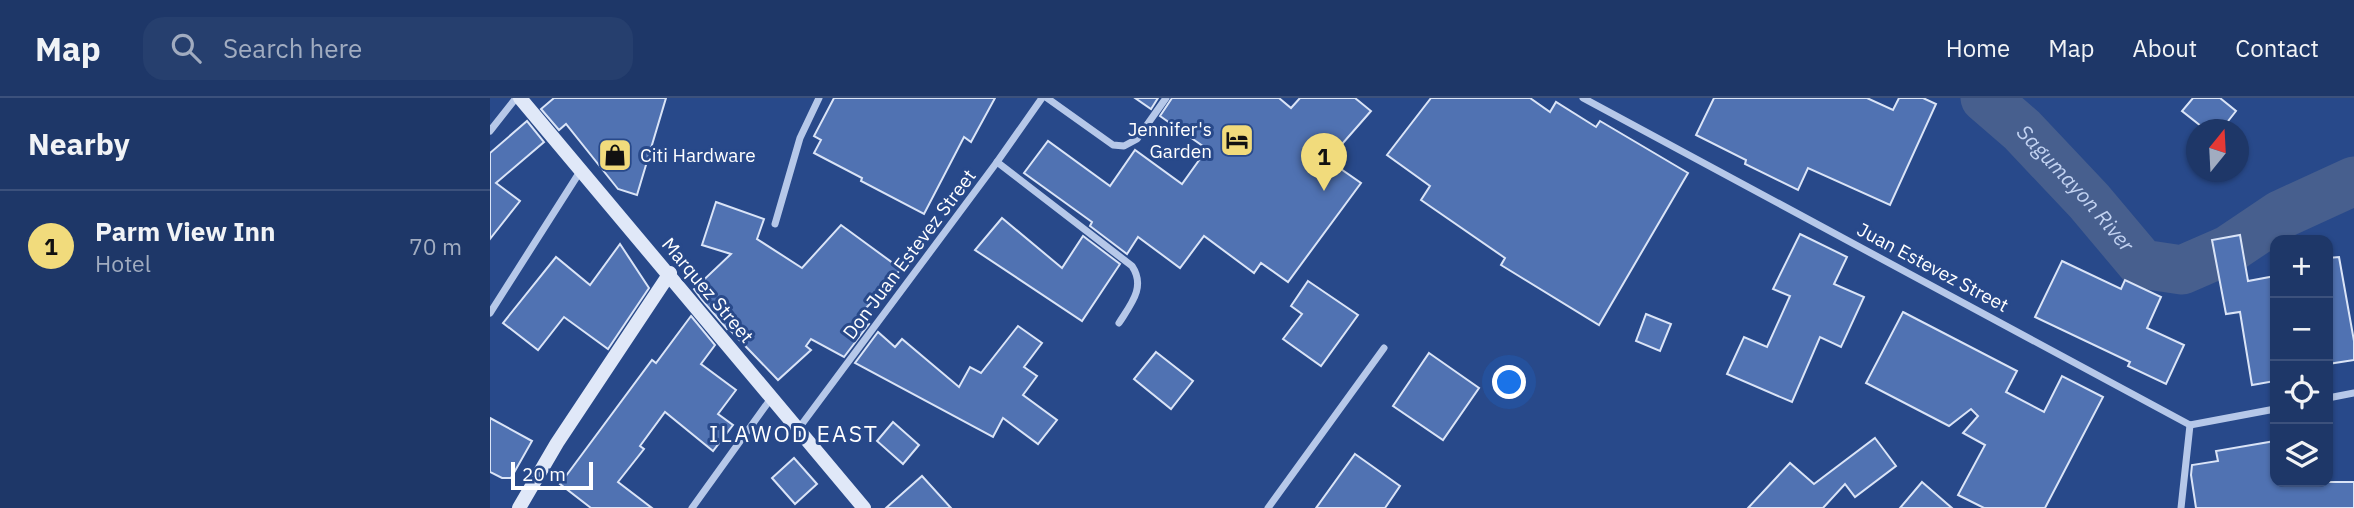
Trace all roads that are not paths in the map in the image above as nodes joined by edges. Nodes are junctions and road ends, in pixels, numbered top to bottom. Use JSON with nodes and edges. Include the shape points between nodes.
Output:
{"nodes":[{"id":1,"x":518,"y":98,"type":"edge"},
{"id":2,"x":819,"y":98,"type":"edge"},
{"id":3,"x":1044,"y":98,"type":"edge"},
{"id":4,"x":1166,"y":98,"type":"edge"},
{"id":5,"x":1583,"y":98,"type":"edge"},
{"id":6,"x":490,"y":131,"type":"edge"},
{"id":7,"x":997,"y":162,"type":"junction"},
{"id":8,"x":581,"y":169,"type":"junction"},
{"id":9,"x":775,"y":224,"type":"dead end"},
{"id":10,"x":670,"y":273,"type":"junction"},
{"id":11,"x":490,"y":313,"type":"edge"},
{"id":12,"x":1119,"y":323,"type":"dead end"},
{"id":13,"x":1384,"y":348,"type":"dead end"},
{"id":14,"x":2354,"y":394,"type":"edge"},
{"id":15,"x":773,"y":397,"type":"junction"},
{"id":16,"x":2333,"y":397,"type":"edge"},
{"id":17,"x":2270,"y":409,"type":"edge"},
{"id":18,"x":2190,"y":425,"type":"junction"},
{"id":19,"x":799,"y":428,"type":"junction"},
{"id":20,"x":519,"y":508,"type":"edge"},
{"id":21,"x":692,"y":508,"type":"edge"},
{"id":22,"x":864,"y":508,"type":"edge"},
{"id":23,"x":1268,"y":508,"type":"edge"},
{"id":24,"x":2180,"y":508,"type":"edge"}],
"edges":[{"from":1,"to":6,"type":"street"},
{"from":1,"to":8,"type":"street","name":"Marquez Street"},
{"from":2,"to":9,"type":"street","via":[[800,138]]},
{"from":3,"to":4,"type":"street","name":"Don Juan Estevez Street","via":[[1113,145],[1124,146],[1137,139]]},
{"from":3,"to":7,"type":"street","name":"Don Juan Estevez Street"},
{"from":5,"to":18,"type":"street","name":"Juan Estevez Street"},
{"from":7,"to":12,"type":"street","via":[[1132,265],[1140,284]]},
{"from":7,"to":19,"type":"street","name":"Don Juan Estevez Street"},
{"from":8,"to":10,"type":"street","name":"Marquez Street"},
{"from":8,"to":11,"type":"street"},
{"from":10,"to":15,"type":"street","name":"Marquez Street"},
{"from":10,"to":20,"type":"street"},
{"from":13,"to":23,"type":"street"},
{"from":14,"to":16,"type":"street"},
{"from":15,"to":19,"type":"street","name":"Marquez Street"},
{"from":15,"to":21,"type":"street"},
{"from":17,"to":18,"type":"street"},
{"from":18,"to":24,"type":"street"},
{"from":19,"to":22,"type":"street","name":"Marquez Street"}]}
